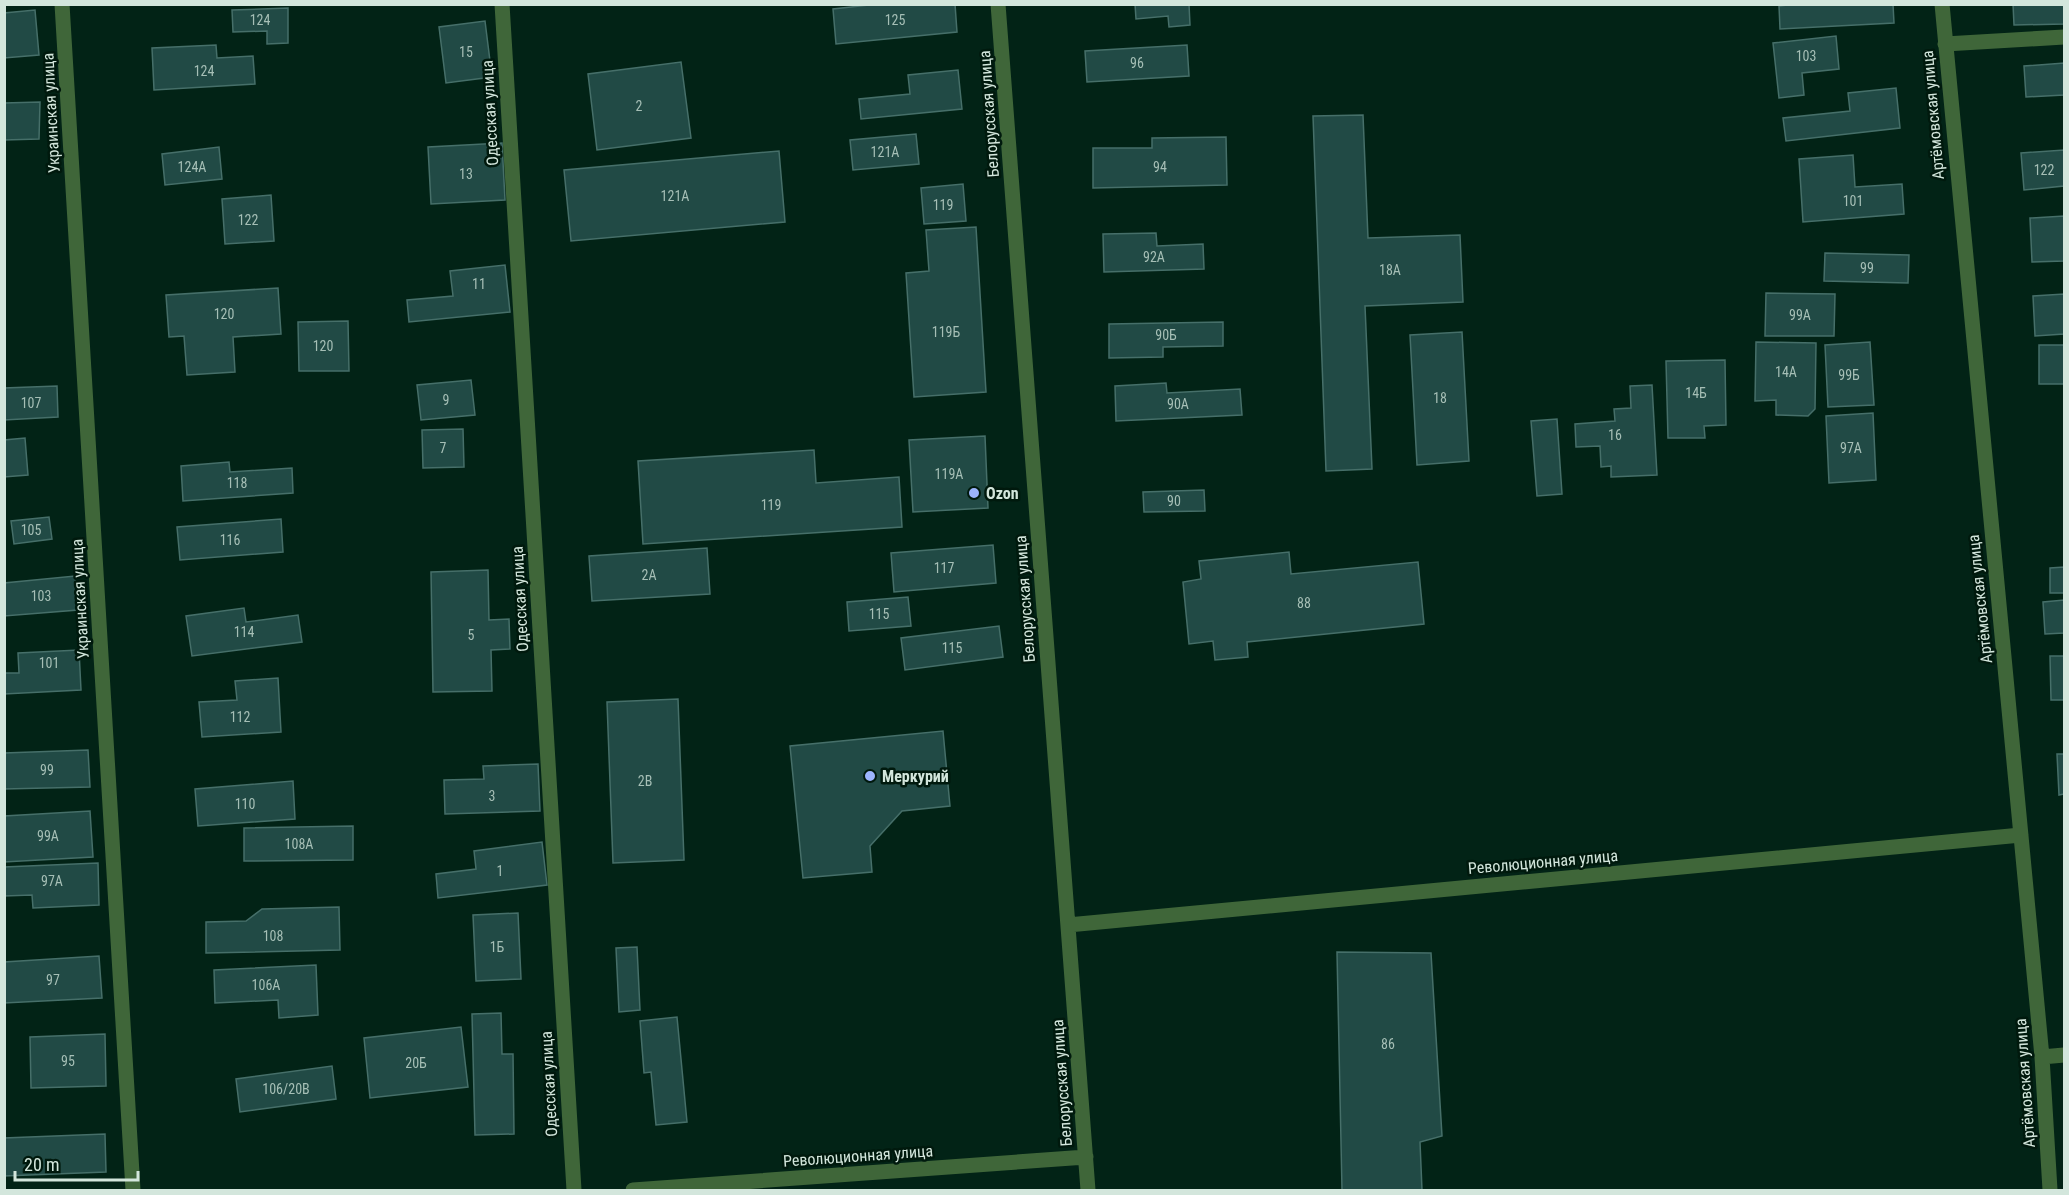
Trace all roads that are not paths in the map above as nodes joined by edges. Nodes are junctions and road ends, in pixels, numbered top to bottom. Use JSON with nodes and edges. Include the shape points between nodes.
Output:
{"nodes":[{"id":1,"x":62,"y":4,"type":"edge"},
{"id":2,"x":502,"y":4,"type":"edge"},
{"id":3,"x":998,"y":4,"type":"edge"},
{"id":4,"x":1942,"y":4,"type":"edge"},
{"id":5,"x":2064,"y":37,"type":"edge"},
{"id":6,"x":1945,"y":44,"type":"junction"},
{"id":7,"x":2021,"y":835,"type":"junction"},
{"id":8,"x":1068,"y":925,"type":"junction"},
{"id":9,"x":2064,"y":1055,"type":"edge"},
{"id":10,"x":2042,"y":1057,"type":"junction"},
{"id":11,"x":1086,"y":1157,"type":"junction"},
{"id":12,"x":133,"y":1191,"type":"edge"},
{"id":13,"x":574,"y":1191,"type":"edge"},
{"id":14,"x":633,"y":1191,"type":"edge"},
{"id":15,"x":1088,"y":1191,"type":"edge"},
{"id":16,"x":2050,"y":1191,"type":"edge"}],
"edges":[{"from":1,"to":12,"type":"street","name":"Украинская улица"},
{"from":2,"to":13,"type":"street","name":"Одесская улица"},
{"from":3,"to":8,"type":"street","name":"Белорусская улица"},
{"from":4,"to":6,"type":"street","name":"Артёмовская улица"},
{"from":5,"to":6,"type":"street"},
{"from":6,"to":7,"type":"street","name":"Артёмовская улица"},
{"from":7,"to":8,"type":"street","name":"Революционная улица"},
{"from":7,"to":10,"type":"street","name":"Артёмовская улица"},
{"from":8,"to":11,"type":"street","name":"Белорусская улица"},
{"from":9,"to":10,"type":"street"},
{"from":10,"to":16,"type":"street","name":"Артёмовская улица"},
{"from":11,"to":14,"type":"street","name":"Революционная улица"},
{"from":11,"to":15,"type":"street","name":"Белорусская улица"}]}
